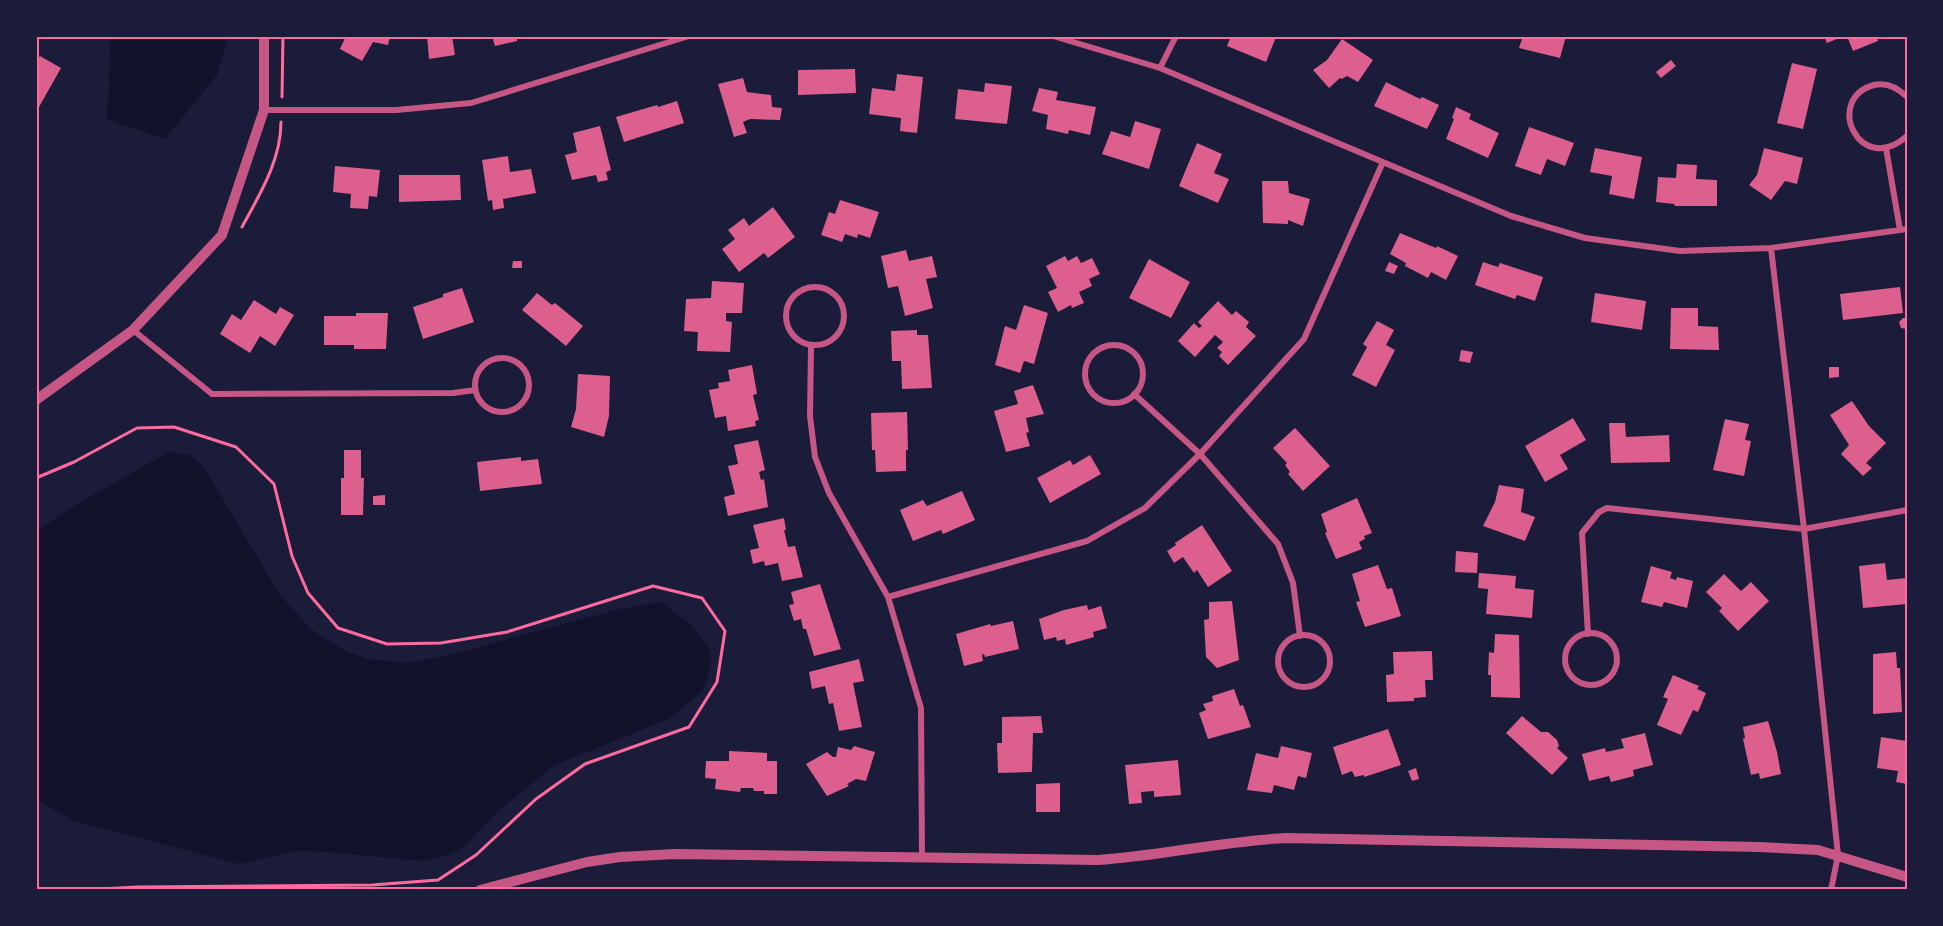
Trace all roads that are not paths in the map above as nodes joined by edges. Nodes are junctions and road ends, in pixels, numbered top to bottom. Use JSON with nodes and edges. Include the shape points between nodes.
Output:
{"nodes":[{"id":1,"x":264,"y":36,"type":"edge"},
{"id":2,"x":688,"y":36,"type":"edge"},
{"id":3,"x":1053,"y":36,"type":"edge"},
{"id":4,"x":1176,"y":36,"type":"edge"},
{"id":5,"x":1160,"y":68,"type":"junction"},
{"id":6,"x":1907,"y":98,"type":"edge"},
{"id":7,"x":264,"y":110,"type":"junction"},
{"id":8,"x":1907,"y":136,"type":"edge"},
{"id":9,"x":1886,"y":148,"type":"junction"},
{"id":10,"x":1383,"y":162,"type":"junction"},
{"id":11,"x":1903,"y":230,"type":"edge"},
{"id":12,"x":1772,"y":248,"type":"junction"},
{"id":13,"x":133,"y":330,"type":"junction"},
{"id":14,"x":812,"y":346,"type":"junction"},
{"id":15,"x":476,"y":390,"type":"junction"},
{"id":16,"x":1134,"y":394,"type":"junction"},
{"id":17,"x":36,"y":400,"type":"edge"},
{"id":18,"x":1200,"y":454,"type":"junction"},
{"id":19,"x":1907,"y":510,"type":"edge"},
{"id":20,"x":1804,"y":530,"type":"junction"},
{"id":21,"x":888,"y":597,"type":"junction"},
{"id":22,"x":1588,"y":634,"type":"junction"},
{"id":23,"x":1300,"y":636,"type":"junction"},
{"id":24,"x":1838,"y":855,"type":"junction"},
{"id":25,"x":922,"y":858,"type":"junction"},
{"id":26,"x":1907,"y":877,"type":"edge"},
{"id":27,"x":480,"y":890,"type":"edge"},
{"id":28,"x":1831,"y":890,"type":"edge"}],
"edges":[{"from":1,"to":7,"type":"street"},
{"from":2,"to":7,"type":"street","via":[[471,103],[396,110]]},
{"from":3,"to":5,"type":"street"},
{"from":4,"to":5,"type":"street"},
{"from":5,"to":10,"type":"street"},
{"from":6,"to":9,"type":"street","via":[[1901,90],[1877,84],[1865,88],[1850,108],[1849,121],[1861,142],[1873,148]]},
{"from":7,"to":13,"type":"street","via":[[222,235]]},
{"from":8,"to":9,"type":"street"},
{"from":9,"to":11,"type":"street"},
{"from":10,"to":12,"type":"street","via":[[1511,216],[1585,238],[1680,251]]},
{"from":10,"to":18,"type":"street","via":[[1304,339]]},
{"from":11,"to":12,"type":"street"},
{"from":12,"to":20,"type":"street"},
{"from":13,"to":15,"type":"street","via":[[212,394]]},
{"from":13,"to":17,"type":"street"},
{"from":14,"to":14,"type":"street","via":[[833,340],[844,320],[844,308],[838,298],[819,287],[797,293],[786,312],[792,334]]},
{"from":14,"to":21,"type":"street","via":[[810,416],[815,457],[829,493]]},
{"from":15,"to":15,"type":"street","via":[[487,408],[507,412],[525,400],[529,380],[518,363],[497,358],[480,370]]},
{"from":16,"to":16,"type":"street","via":[[1143,374],[1135,353],[1114,344],[1094,352],[1085,373],[1093,394],[1113,403]]},
{"from":16,"to":18,"type":"street"},
{"from":18,"to":21,"type":"street","via":[[1145,508],[1087,541]]},
{"from":18,"to":23,"type":"street","via":[[1278,544],[1293,583]]},
{"from":19,"to":20,"type":"street"},
{"from":20,"to":22,"type":"street","via":[[1607,508],[1582,533]]},
{"from":20,"to":24,"type":"street"},
{"from":21,"to":25,"type":"street","via":[[921,708]]},
{"from":22,"to":22,"type":"street","via":[[1571,643],[1565,662],[1575,680],[1594,685],[1611,676],[1617,657],[1607,639]]},
{"from":23,"to":23,"type":"street","via":[[1283,646],[1278,665],[1289,682],[1308,687],[1325,677],[1330,657],[1319,640]]},
{"from":24,"to":25,"type":"street","via":[[1760,847],[1286,838],[1098,860]]},
{"from":24,"to":26,"type":"street"},
{"from":24,"to":28,"type":"street"},
{"from":25,"to":27,"type":"street","via":[[675,854],[628,857],[587,862]]}]}
